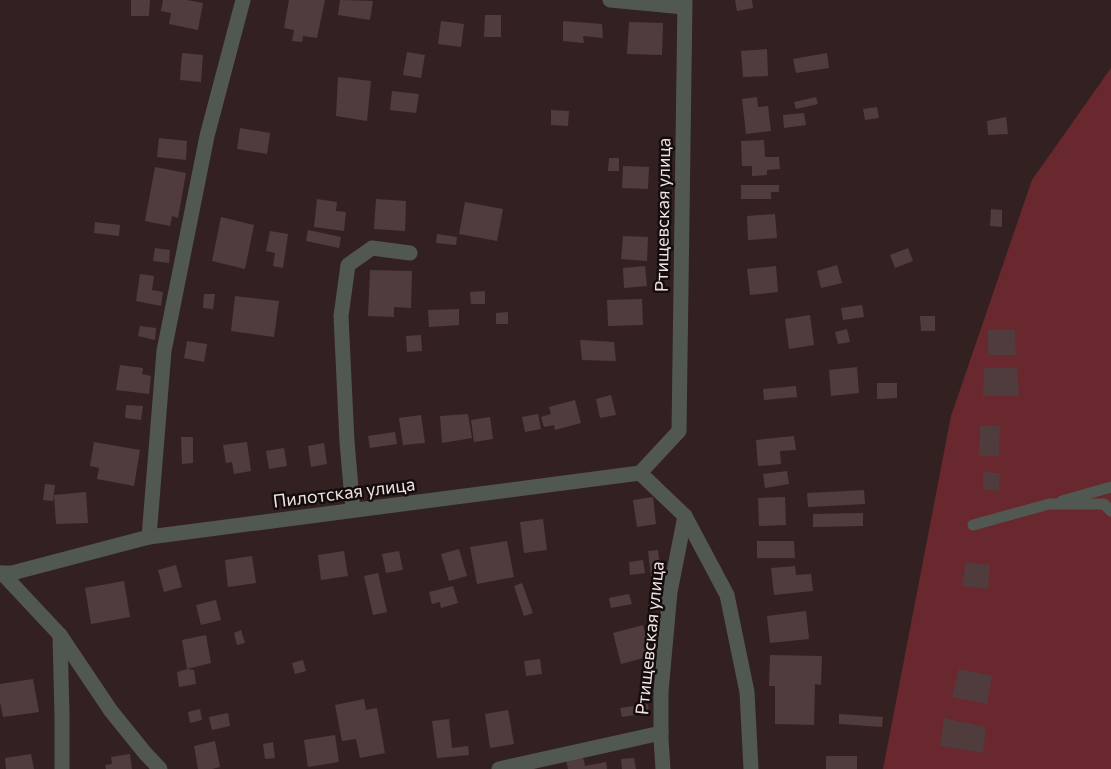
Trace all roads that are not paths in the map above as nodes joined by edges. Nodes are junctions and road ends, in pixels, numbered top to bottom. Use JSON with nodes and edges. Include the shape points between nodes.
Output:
{"nodes":[{"id":1,"x":243,"y":0,"type":"edge"},
{"id":2,"x":610,"y":0,"type":"edge"},
{"id":3,"x":684,"y":4,"type":"edge"},
{"id":4,"x":410,"y":253,"type":"dead end"},
{"id":5,"x":640,"y":473,"type":"junction"},
{"id":6,"x":1111,"y":487,"type":"edge"},
{"id":7,"x":1049,"y":504,"type":"junction"},
{"id":8,"x":353,"y":510,"type":"junction"},
{"id":9,"x":1111,"y":511,"type":"edge"},
{"id":10,"x":685,"y":516,"type":"junction"},
{"id":11,"x":973,"y":525,"type":"dead end"},
{"id":12,"x":149,"y":537,"type":"junction"},
{"id":13,"x":1,"y":573,"type":"edge"},
{"id":14,"x":60,"y":634,"type":"junction"},
{"id":15,"x":661,"y":733,"type":"junction"},
{"id":16,"x":62,"y":769,"type":"edge"},
{"id":17,"x":160,"y":769,"type":"edge"},
{"id":18,"x":499,"y":769,"type":"edge"},
{"id":19,"x":663,"y":769,"type":"edge"},
{"id":20,"x":751,"y":769,"type":"edge"}],
"edges":[{"from":1,"to":12,"type":"street","via":[[207,136],[164,351]]},
{"from":2,"to":3,"type":"street"},
{"from":3,"to":5,"type":"street","name":"Ртищевская улица","via":[[679,431]]},
{"from":4,"to":8,"type":"street","via":[[372,248],[348,265],[341,316]]},
{"from":5,"to":8,"type":"street","name":"Пилотская улица"},
{"from":5,"to":10,"type":"street"},
{"from":6,"to":7,"type":"lane"},
{"from":7,"to":9,"type":"lane","via":[[1104,504]]},
{"from":7,"to":11,"type":"lane"},
{"from":8,"to":12,"type":"street","name":"Пилотская улица"},
{"from":10,"to":15,"type":"street","name":"Ртищевская улица","via":[[670,592],[660,691]]},
{"from":10,"to":20,"type":"street","via":[[726,595],[747,692]]},
{"from":12,"to":13,"type":"street","name":"Пилотская улица","via":[[12,573]]},
{"from":13,"to":14,"type":"street"},
{"from":14,"to":16,"type":"street"},
{"from":14,"to":17,"type":"street","via":[[110,711]]},
{"from":15,"to":18,"type":"street","name":"Ртищевская улица"},
{"from":15,"to":19,"type":"street","name":"Ртищевская улица"}]}
